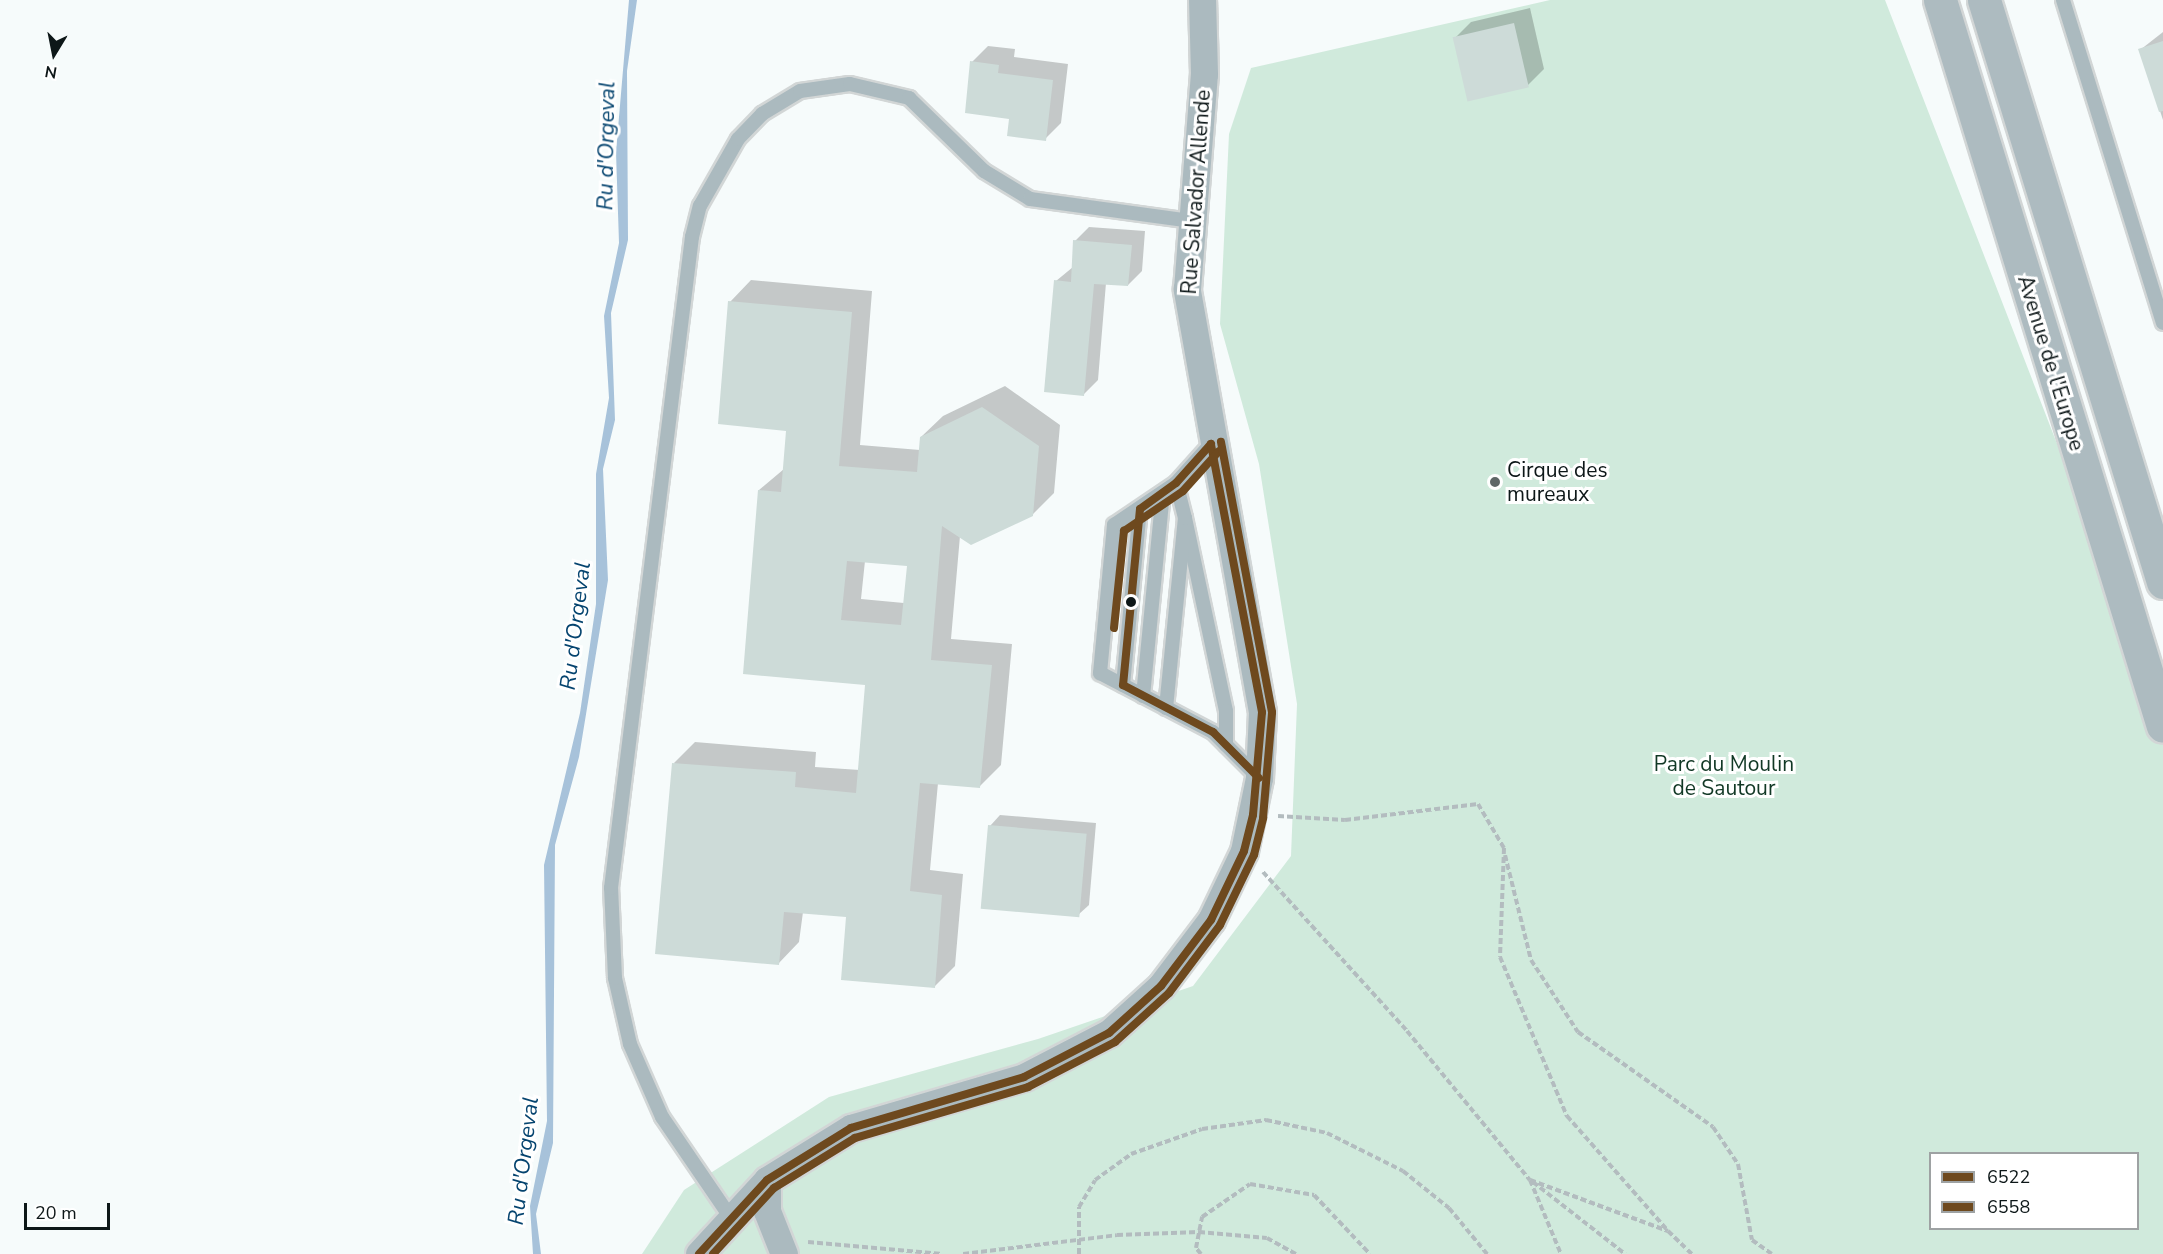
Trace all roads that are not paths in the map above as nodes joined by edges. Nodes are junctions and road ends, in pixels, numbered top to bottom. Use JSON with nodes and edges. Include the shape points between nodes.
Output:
{"nodes":[{"id":1,"x":1202,"y":0,"type":"edge"},
{"id":2,"x":1940,"y":0,"type":"edge"},
{"id":3,"x":1984,"y":0,"type":"edge"},
{"id":4,"x":2062,"y":0,"type":"edge"},
{"id":5,"x":1190,"y":220,"type":"junction"},
{"id":6,"x":2163,"y":323,"type":"edge"},
{"id":7,"x":1212,"y":444,"type":"junction"},
{"id":8,"x":1176,"y":483,"type":"junction"},
{"id":9,"x":1163,"y":493,"type":"junction"},
{"id":10,"x":1140,"y":509,"type":"junction"},
{"id":11,"x":1185,"y":518,"type":"junction"},
{"id":12,"x":2163,"y":582,"type":"edge"},
{"id":13,"x":1123,"y":685,"type":"junction"},
{"id":14,"x":1143,"y":696,"type":"junction"},
{"id":15,"x":1166,"y":708,"type":"junction"},
{"id":16,"x":2163,"y":726,"type":"edge"},
{"id":17,"x":1226,"y":745,"type":"junction"},
{"id":18,"x":1259,"y":778,"type":"junction"},
{"id":19,"x":767,"y":1180,"type":"junction"},
{"id":20,"x":731,"y":1218,"type":"junction"},
{"id":21,"x":779,"y":1246,"type":"edge"},
{"id":22,"x":699,"y":1254,"type":"edge"}],
"edges":[{"from":1,"to":5,"type":"street","name":"Rue Salvador Allende","via":[[1204,74]]},
{"from":2,"to":16,"type":"main road","name":"Avenue de l'Europe"},
{"from":3,"to":12,"type":"main road","name":"Avenue de l'Europe"},
{"from":4,"to":6,"type":"lane"},
{"from":5,"to":7,"type":"street","name":"Rue Salvador Allende","via":[[1187,289]]},
{"from":5,"to":20,"type":"lane","via":[[1030,199],[984,171],[909,98],[850,84],[800,91],[762,114],[738,139],[700,206],[692,237],[611,888],[615,978],[630,1044],[662,1118]]},
{"from":7,"to":8,"type":"lane"},
{"from":7,"to":18,"type":"street","name":"Rue Salvador Allende","via":[[1262,712]]},
{"from":8,"to":9,"type":"lane"},
{"from":8,"to":11,"type":"lane"},
{"from":9,"to":10,"type":"lane"},
{"from":9,"to":14,"type":"lane"},
{"from":10,"to":13,"type":"lane"},
{"from":10,"to":13,"type":"lane","via":[[1114,525],[1100,673]]},
{"from":11,"to":15,"type":"lane"},
{"from":11,"to":17,"type":"lane","via":[[1226,711]]},
{"from":13,"to":14,"type":"lane"},
{"from":14,"to":15,"type":"lane"},
{"from":15,"to":17,"type":"lane"},
{"from":17,"to":18,"type":"lane"},
{"from":18,"to":19,"type":"street","name":"Rue Salvador Allende","via":[[1244,851],[1210,920],[1161,986],[1109,1033],[1024,1077],[851,1128]]},
{"from":19,"to":20,"type":"street","name":"Rue Salvador Allende"},
{"from":19,"to":21,"type":"street","via":[[767,1211]]},
{"from":20,"to":22,"type":"street","name":"Rue Salvador Allende"}]}
